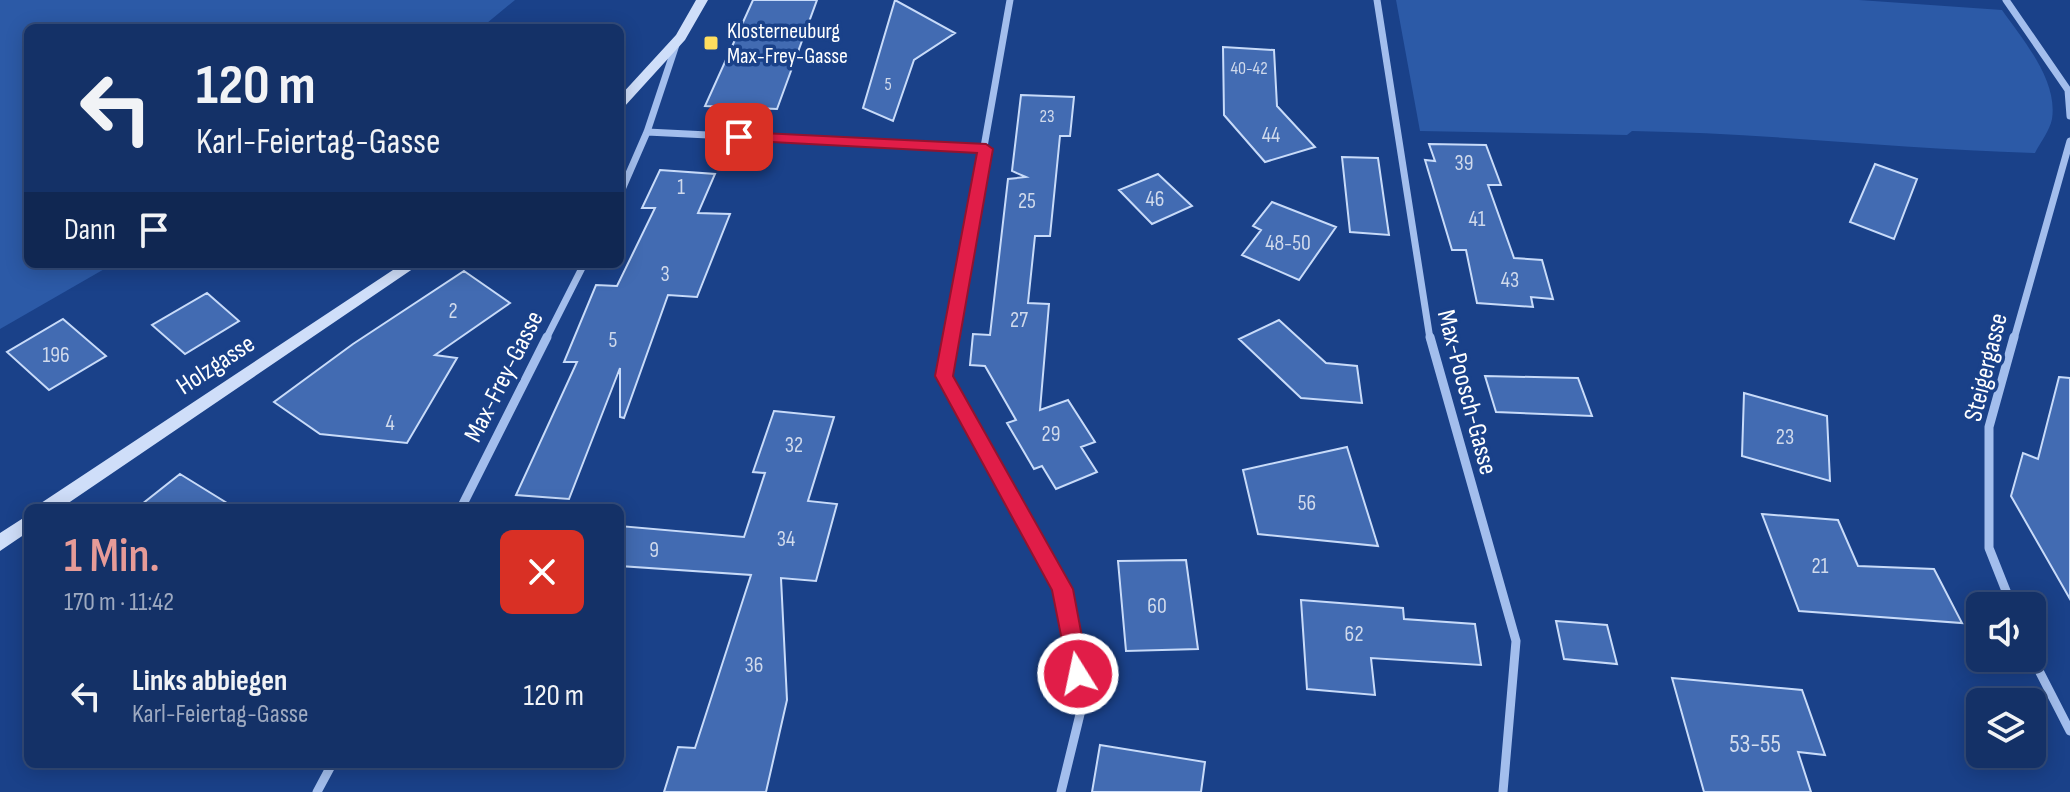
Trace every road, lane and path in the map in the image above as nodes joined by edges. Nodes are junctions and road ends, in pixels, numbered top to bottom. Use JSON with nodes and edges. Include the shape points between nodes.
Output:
{"nodes":[{"id":1,"x":702,"y":0,"type":"edge"},
{"id":2,"x":1010,"y":0,"type":"edge"},
{"id":3,"x":1377,"y":0,"type":"edge"},
{"id":4,"x":2006,"y":0,"type":"edge"},
{"id":5,"x":678,"y":40,"type":"junction"},
{"id":6,"x":624,"y":100,"type":"edge"},
{"id":7,"x":2070,"y":116,"type":"edge"},
{"id":8,"x":647,"y":132,"type":"junction"},
{"id":9,"x":2070,"y":141,"type":"edge"},
{"id":10,"x":986,"y":149,"type":"junction"},
{"id":11,"x":624,"y":167,"type":"edge"},
{"id":12,"x":633,"y":168,"type":"junction"},
{"id":13,"x":624,"y":186,"type":"edge"},
{"id":14,"x":407,"y":268,"type":"edge"},
{"id":15,"x":582,"y":268,"type":"edge"},
{"id":16,"x":53,"y":504,"type":"edge"},
{"id":17,"x":463,"y":504,"type":"edge"},
{"id":18,"x":24,"y":525,"type":"edge"},
{"id":19,"x":0,"y":543,"type":"edge"},
{"id":20,"x":2006,"y":592,"type":"edge"},
{"id":21,"x":2040,"y":672,"type":"edge"},
{"id":22,"x":2070,"y":731,"type":"edge"},
{"id":23,"x":330,"y":768,"type":"edge"},
{"id":24,"x":317,"y":792,"type":"edge"},
{"id":25,"x":1061,"y":792,"type":"edge"},
{"id":26,"x":1503,"y":792,"type":"edge"}],
"edges":[{"from":1,"to":5,"type":"street"},
{"from":2,"to":10,"type":"street"},
{"from":3,"to":26,"type":"street","name":"Max-Poosch-Gasse","via":[[1431,344],[1516,641]]},
{"from":4,"to":7,"type":"street","via":[[2068,90]]},
{"from":5,"to":6,"type":"street"},
{"from":5,"to":8,"type":"street"},
{"from":8,"to":10,"type":"street"},
{"from":8,"to":12,"type":"street"},
{"from":9,"to":20,"type":"street","name":"Steigergasse","via":[[1989,427],[1989,548]]},
{"from":10,"to":25,"type":"street","via":[[944,376],[1062,589],[1083,702]]},
{"from":11,"to":12,"type":"street"},
{"from":12,"to":13,"type":"street"},
{"from":14,"to":16,"type":"street","name":"Holzgasse"},
{"from":15,"to":17,"type":"street","name":"Max-Frey-Gasse"},
{"from":18,"to":19,"type":"street"},
{"from":21,"to":22,"type":"street"},
{"from":23,"to":24,"type":"street"}]}
